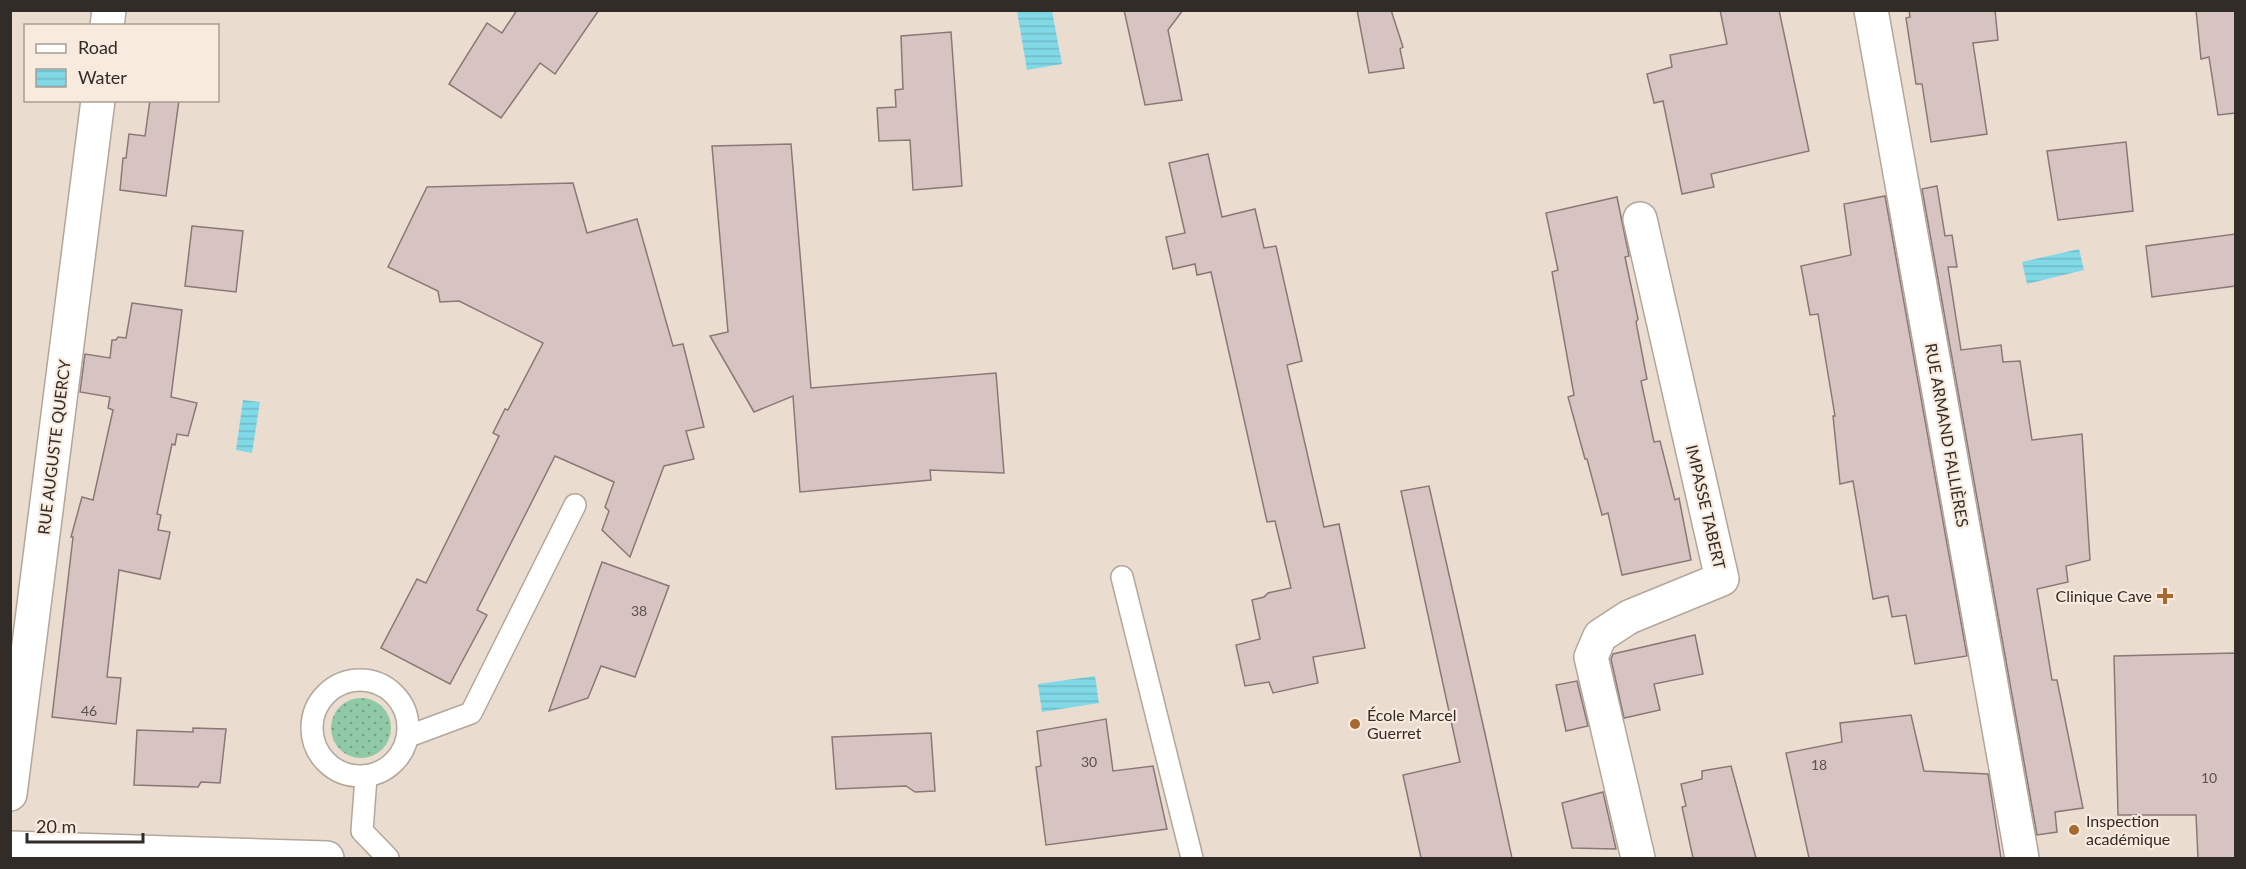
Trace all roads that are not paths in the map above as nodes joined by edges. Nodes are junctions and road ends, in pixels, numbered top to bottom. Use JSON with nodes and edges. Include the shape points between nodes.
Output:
{"nodes":[{"id":1,"x":1871,"y":10,"type":"edge"},
{"id":2,"x":98,"y":102,"type":"edge"},
{"id":3,"x":1640,"y":219,"type":"dead end"},
{"id":4,"x":575,"y":505,"type":"dead end"},
{"id":5,"x":1122,"y":576,"type":"dead end"},
{"id":6,"x":409,"y":736,"type":"junction"},
{"id":7,"x":366,"y":777,"type":"junction"},
{"id":8,"x":10,"y":794,"type":"edge"},
{"id":9,"x":10,"y":848,"type":"edge"},
{"id":10,"x":327,"y":858,"type":"edge"},
{"id":11,"x":388,"y":858,"type":"edge"},
{"id":12,"x":1192,"y":858,"type":"edge"},
{"id":13,"x":1638,"y":858,"type":"edge"},
{"id":14,"x":2022,"y":858,"type":"edge"}],
"edges":[{"from":1,"to":14,"type":"street","name":"RUE ARMAND FALLIÈRES"},
{"from":2,"to":8,"type":"street","name":"RUE AUGUSTE QUERCY"},
{"from":3,"to":13,"type":"street","name":"IMPASSE TABERT","via":[[1722,579],[1629,617],[1600,636],[1591,657]]},
{"from":4,"to":6,"type":"lane","via":[[471,713]]},
{"from":5,"to":12,"type":"lane"},
{"from":6,"to":7,"type":"lane","via":[[394,763]]},
{"from":6,"to":7,"type":"lane","via":[[403,705],[380,684],[365,679],[349,681],[321,698],[311,729],[314,745],[334,770]]},
{"from":7,"to":11,"type":"lane","via":[[362,831]]},
{"from":9,"to":10,"type":"street"}]}
